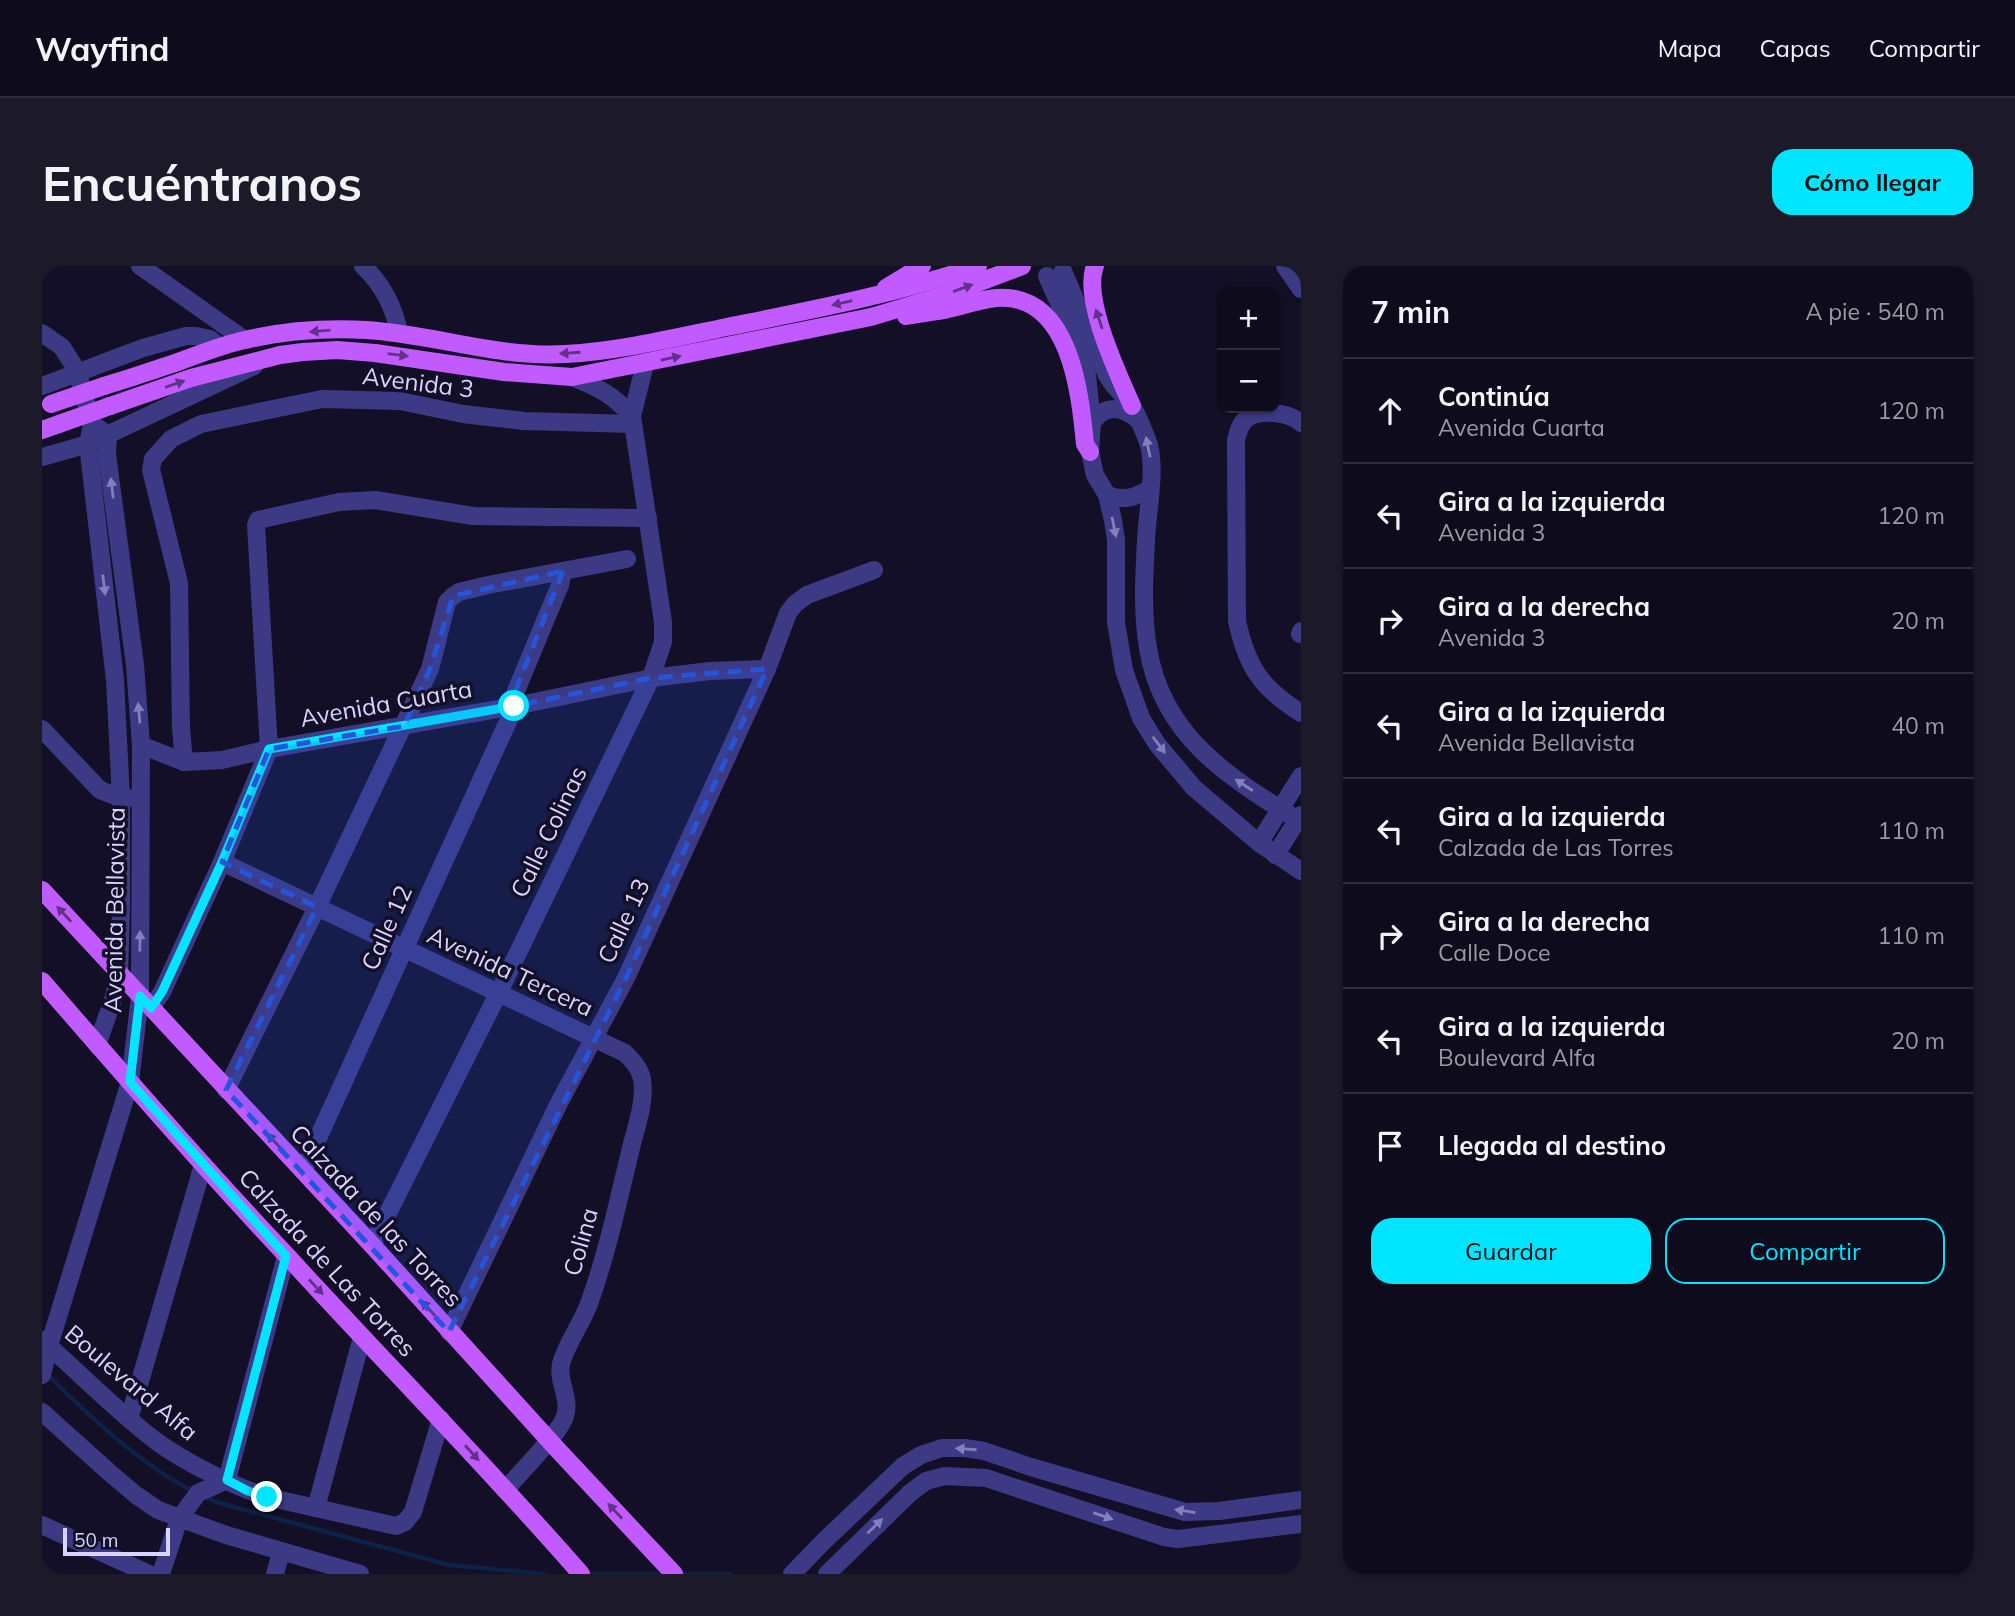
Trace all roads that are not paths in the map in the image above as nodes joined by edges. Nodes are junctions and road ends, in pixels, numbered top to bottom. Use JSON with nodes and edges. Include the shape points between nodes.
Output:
{"nodes":[{"id":1,"x":140,"y":266,"type":"edge"},
{"id":2,"x":363,"y":266,"type":"edge"},
{"id":3,"x":922,"y":266,"type":"edge"},
{"id":4,"x":978,"y":266,"type":"edge"},
{"id":5,"x":1022,"y":266,"type":"edge"},
{"id":6,"x":1095,"y":266,"type":"edge"},
{"id":7,"x":1285,"y":266,"type":"edge"},
{"id":8,"x":1301,"y":289,"type":"edge"},
{"id":9,"x":872,"y":297,"type":"junction"},
{"id":10,"x":871,"y":317,"type":"junction"},
{"id":11,"x":42,"y":333,"type":"edge"},
{"id":12,"x":399,"y":333,"type":"junction"},
{"id":13,"x":245,"y":340,"type":"junction"},
{"id":14,"x":220,"y":347,"type":"junction"},
{"id":15,"x":271,"y":358,"type":"junction"},
{"id":16,"x":645,"y":364,"type":"junction"},
{"id":17,"x":77,"y":371,"type":"junction"},
{"id":18,"x":572,"y":377,"type":"junction"},
{"id":19,"x":42,"y":386,"type":"edge"},
{"id":20,"x":47,"y":405,"type":"edge"},
{"id":21,"x":1135,"y":413,"type":"junction"},
{"id":22,"x":633,"y":420,"type":"junction"},
{"id":23,"x":1092,"y":423,"type":"junction"},
{"id":24,"x":1301,"y":423,"type":"edge"},
{"id":25,"x":92,"y":424,"type":"junction"},
{"id":26,"x":50,"y":427,"type":"edge"},
{"id":27,"x":108,"y":435,"type":"junction"},
{"id":28,"x":88,"y":444,"type":"junction"},
{"id":29,"x":1090,"y":452,"type":"junction"},
{"id":30,"x":42,"y":457,"type":"edge"},
{"id":31,"x":1149,"y":489,"type":"junction"},
{"id":32,"x":1107,"y":495,"type":"junction"},
{"id":33,"x":648,"y":518,"type":"junction"},
{"id":34,"x":627,"y":559,"type":"dead end"},
{"id":35,"x":563,"y":570,"type":"junction"},
{"id":36,"x":874,"y":570,"type":"dead end"},
{"id":37,"x":767,"y":669,"type":"junction"},
{"id":38,"x":651,"y":678,"type":"junction"},
{"id":39,"x":514,"y":706,"type":"junction"},
{"id":40,"x":1301,"y":713,"type":"edge"},
{"id":41,"x":404,"y":726,"type":"junction"},
{"id":42,"x":42,"y":729,"type":"edge"},
{"id":43,"x":141,"y":745,"type":"junction"},
{"id":44,"x":269,"y":749,"type":"junction"},
{"id":45,"x":184,"y":762,"type":"junction"},
{"id":46,"x":1301,"y":776,"type":"edge"},
{"id":47,"x":142,"y":797,"type":"junction"},
{"id":48,"x":121,"y":798,"type":"junction"},
{"id":49,"x":1280,"y":808,"type":"junction"},
{"id":50,"x":1300,"y":819,"type":"edge"},
{"id":51,"x":1259,"y":843,"type":"junction"},
{"id":52,"x":1275,"y":855,"type":"junction"},
{"id":53,"x":222,"y":862,"type":"junction"},
{"id":54,"x":1301,"y":871,"type":"edge"},
{"id":55,"x":42,"y":890,"type":"edge"},
{"id":56,"x":317,"y":907,"type":"junction"},
{"id":57,"x":404,"y":949,"type":"junction"},
{"id":58,"x":119,"y":974,"type":"junction"},
{"id":59,"x":42,"y":982,"type":"edge"},
{"id":60,"x":498,"y":994,"type":"junction"},
{"id":61,"x":145,"y":1002,"type":"junction"},
{"id":62,"x":594,"y":1038,"type":"junction"},
{"id":63,"x":97,"y":1045,"type":"junction"},
{"id":64,"x":625,"y":1053,"type":"joint"},
{"id":65,"x":130,"y":1082,"type":"junction"},
{"id":66,"x":226,"y":1090,"type":"junction"},
{"id":67,"x":203,"y":1165,"type":"junction"},
{"id":68,"x":303,"y":1171,"type":"junction"},
{"id":69,"x":372,"y":1245,"type":"junction"},
{"id":70,"x":286,"y":1256,"type":"junction"},
{"id":71,"x":449,"y":1332,"type":"junction"},
{"id":72,"x":362,"y":1337,"type":"junction"},
{"id":73,"x":45,"y":1343,"type":"edge"},
{"id":74,"x":42,"y":1375,"type":"edge"},
{"id":75,"x":42,"y":1412,"type":"edge"},
{"id":76,"x":130,"y":1419,"type":"junction"},
{"id":77,"x":441,"y":1419,"type":"junction"},
{"id":78,"x":548,"y":1440,"type":"junction"},
{"id":79,"x":227,"y":1480,"type":"junction"},
{"id":80,"x":1074,"y":1480,"type":"junction"},
{"id":81,"x":505,"y":1490,"type":"junction"},
{"id":82,"x":1301,"y":1500,"type":"edge"},
{"id":83,"x":1068,"y":1504,"type":"junction"},
{"id":84,"x":316,"y":1508,"type":"junction"},
{"id":85,"x":1216,"y":1511,"type":"junction"},
{"id":86,"x":178,"y":1519,"type":"junction"},
{"id":87,"x":1301,"y":1524,"type":"edge"},
{"id":88,"x":42,"y":1525,"type":"edge"},
{"id":89,"x":1219,"y":1535,"type":"junction"},
{"id":90,"x":281,"y":1552,"type":"junction"},
{"id":91,"x":668,"y":1567,"type":"edge"},
{"id":92,"x":149,"y":1574,"type":"edge"},
{"id":93,"x":161,"y":1574,"type":"edge"},
{"id":94,"x":275,"y":1574,"type":"edge"},
{"id":95,"x":360,"y":1574,"type":"edge"},
{"id":96,"x":581,"y":1574,"type":"edge"},
{"id":97,"x":792,"y":1574,"type":"edge"},
{"id":98,"x":827,"y":1574,"type":"edge"}],
"edges":[{"from":1,"to":13,"type":"street"},
{"from":2,"to":12,"type":"street","via":[[391,304]]},
{"from":3,"to":9,"type":"main road"},
{"from":4,"to":9,"type":"main road"},
{"from":10,"to":5,"type":"main road","one_way":true},
{"from":21,"to":6,"type":"main road","one_way":true,"via":[[1092,297]]},
{"from":7,"to":8,"type":"street"},
{"from":9,"to":12,"type":"main road","one_way":true,"via":[[672,338],[567,354],[511,352]]},
{"from":16,"to":10,"type":"main road","one_way":true},
{"from":10,"to":29,"type":"main road","via":[[939,311],[999,298],[1036,308],[1052,323],[1067,353]]},
{"from":11,"to":17,"type":"street","via":[[62,347]]},
{"from":12,"to":13,"type":"main road","one_way":true,"via":[[334,330]]},
{"from":13,"to":14,"type":"main road"},
{"from":14,"to":17,"type":"street","via":[[210,339],[186,336]]},
{"from":14,"to":20,"type":"main road","bridge":true},
{"from":15,"to":18,"type":"main road","one_way":true,"via":[[337,350]]},
{"from":26,"to":15,"type":"main road","one_way":true,"bridge":true,"via":[[191,378]]},
{"from":15,"to":27,"type":"street"},
{"from":16,"to":18,"type":"main road"},
{"from":16,"to":22,"type":"street","name":"Calle Colinas"},
{"from":17,"to":19,"type":"street"},
{"from":17,"to":25,"type":"street"},
{"from":18,"to":22,"type":"street","via":[[616,399]]},
{"from":21,"to":23,"type":"street","via":[[1111,408]]},
{"from":21,"to":23,"type":"street","via":[[1105,373],[1055,273],[1089,387]]},
{"from":31,"to":21,"type":"street","one_way":true,"via":[[1150,448]]},
{"from":22,"to":33,"type":"street","name":"Calle Colinas"},
{"from":22,"to":45,"type":"street","name":"Avenida 3","via":[[524,421],[400,401],[321,399],[201,424],[171,439],[153,459],[151,470],[179,583]]},
{"from":23,"to":29,"type":"street"},
{"from":24,"to":40,"type":"street","via":[[1291,416],[1258,414],[1240,426],[1236,440],[1237,621],[1242,645],[1261,681]]},
{"from":25,"to":27,"type":"street"},
{"from":25,"to":28,"type":"street","name":"Avenida Bellavista"},
{"from":27,"to":28,"type":"street"},
{"from":43,"to":27,"type":"street","name":"Avenida Bellavista","one_way":true},
{"from":28,"to":30,"type":"street"},
{"from":28,"to":48,"type":"street","name":"Avenida Bellavista","one_way":true,"via":[[115,680]]},
{"from":29,"to":32,"type":"street","via":[[1095,475]]},
{"from":31,"to":32,"type":"street","via":[[1128,499]]},
{"from":49,"to":31,"type":"street","one_way":true,"via":[[1203,753],[1174,718],[1158,688],[1143,606]]},
{"from":32,"to":51,"type":"street","one_way":true,"via":[[1116,540],[1116,622],[1124,670],[1140,718],[1194,788]]},
{"from":33,"to":38,"type":"street","name":"Calle Colinas","via":[[663,622],[663,642]]},
{"from":33,"to":44,"type":"street","via":[[473,516],[375,500],[339,502],[258,520]]},
{"from":34,"to":35,"type":"street"},
{"from":35,"to":39,"type":"street","name":"Calle 12"},
{"from":35,"to":41,"type":"street","via":[[488,584],[453,596],[447,602],[430,669]]},
{"from":36,"to":37,"type":"street","name":"Calle 13","via":[[807,595],[795,604]]},
{"from":37,"to":38,"type":"street","name":"Avenida Cuarta"},
{"from":37,"to":62,"type":"street","name":"Calle 13","via":[[626,978]]},
{"from":38,"to":39,"type":"street","name":"Avenida Cuarta"},
{"from":38,"to":60,"type":"street","name":"Calle Colinas"},
{"from":39,"to":41,"type":"street","name":"Avenida Cuarta"},
{"from":39,"to":57,"type":"street","name":"Calle 12"},
{"from":41,"to":44,"type":"street","name":"Avenida Cuarta"},
{"from":41,"to":56,"type":"street"},
{"from":42,"to":48,"type":"street","via":[[91,783]]},
{"from":43,"to":45,"type":"street","name":"Avenida Cuarta"},
{"from":43,"to":47,"type":"street","name":"Avenida Bellavista"},
{"from":44,"to":45,"type":"street","name":"Avenida Cuarta","via":[[222,760]]},
{"from":44,"to":53,"type":"street"},
{"from":46,"to":49,"type":"street"},
{"from":47,"to":48,"type":"street"},
{"from":61,"to":47,"type":"street","name":"Avenida Bellavista","one_way":true},
{"from":48,"to":58,"type":"street","name":"Avenida Bellavista"},
{"from":49,"to":50,"type":"street"},
{"from":49,"to":51,"type":"street"},
{"from":50,"to":52,"type":"street"},
{"from":51,"to":52,"type":"street"},
{"from":52,"to":54,"type":"street"},
{"from":53,"to":56,"type":"street","name":"Avenida Tercera"},
{"from":53,"to":61,"type":"street","via":[[162,992]]},
{"from":58,"to":55,"type":"main road","name":"Calzada de las Torres","one_way":true},
{"from":56,"to":57,"type":"street","name":"Avenida Tercera"},
{"from":56,"to":66,"type":"street"},
{"from":57,"to":60,"type":"street","name":"Avenida Tercera"},
{"from":57,"to":68,"type":"street","name":"Calle 12"},
{"from":58,"to":61,"type":"main road","name":"Calzada de las Torres"},
{"from":58,"to":63,"type":"street","name":"Avenida Bellavista"},
{"from":59,"to":63,"type":"main road","name":"Calzada de Las Torres"},
{"from":60,"to":62,"type":"street","name":"Avenida Tercera"},
{"from":60,"to":69,"type":"street","name":"Calle Colinas"},
{"from":61,"to":65,"type":"street","name":"Avenida Bellavista"},
{"from":61,"to":66,"type":"main road","name":"Calzada de las Torres"},
{"from":62,"to":64,"type":"street","name":"Avenida Tercera"},
{"from":62,"to":71,"type":"street","name":"Calle 13"},
{"from":63,"to":65,"type":"main road","name":"Calzada de Las Torres"},
{"from":64,"to":78,"type":"street","name":"Colina","via":[[637,1066],[642,1081],[638,1120],[590,1301],[562,1360],[566,1416]]},
{"from":65,"to":67,"type":"main road","name":"Calzada de Las Torres"},
{"from":65,"to":73,"type":"street","name":"Avenida Bellavista"},
{"from":68,"to":66,"type":"main road","name":"Calzada de las Torres","one_way":true},
{"from":67,"to":70,"type":"main road","name":"Calzada de Las Torres"},
{"from":67,"to":76,"type":"street"},
{"from":68,"to":69,"type":"main road","name":"Calzada de las Torres"},
{"from":71,"to":69,"type":"main road","name":"Calzada de las Torres","one_way":true},
{"from":70,"to":72,"type":"main road","name":"Calzada de Las Torres","one_way":true},
{"from":70,"to":79,"type":"street"},
{"from":71,"to":78,"type":"main road","name":"Calzada de las Torres"},
{"from":72,"to":77,"type":"main road","name":"Calzada de Las Torres"},
{"from":72,"to":84,"type":"street"},
{"from":73,"to":74,"type":"street","name":"Avenida Bellavista"},
{"from":73,"to":76,"type":"street","name":"Boulevard Alfa"},
{"from":75,"to":86,"type":"street","via":[[136,1495]]},
{"from":76,"to":79,"type":"street","name":"Boulevard Alfa","via":[[182,1459]]},
{"from":77,"to":81,"type":"main road","name":"Calzada de Las Torres","one_way":true},
{"from":77,"to":84,"type":"street","name":"Boulevard Alfa","via":[[413,1512],[405,1522],[396,1525]]},
{"from":78,"to":81,"type":"street","name":"Colina"},
{"from":91,"to":78,"type":"main road","name":"Calzada de las Torres","one_way":true},
{"from":79,"to":84,"type":"street","name":"Boulevard Alfa","via":[[267,1497]]},
{"from":79,"to":86,"type":"street","via":[[198,1493]]},
{"from":80,"to":83,"type":"street"},
{"from":85,"to":80,"type":"street","one_way":true,"via":[[1185,1512]]},
{"from":80,"to":97,"type":"street","one_way":true,"via":[[984,1451],[942,1448],[903,1466]]},
{"from":81,"to":96,"type":"main road","name":"Calzada de Las Torres"},
{"from":82,"to":85,"type":"street"},
{"from":83,"to":89,"type":"street","one_way":true,"via":[[1164,1537]]},
{"from":98,"to":83,"type":"street","one_way":true,"via":[[909,1493],[936,1478],[986,1478]]},
{"from":85,"to":89,"type":"street"},
{"from":86,"to":90,"type":"street"},
{"from":86,"to":93,"type":"street"},
{"from":87,"to":89,"type":"street"},
{"from":88,"to":92,"type":"street"},
{"from":90,"to":94,"type":"street"},
{"from":90,"to":95,"type":"street"}]}
